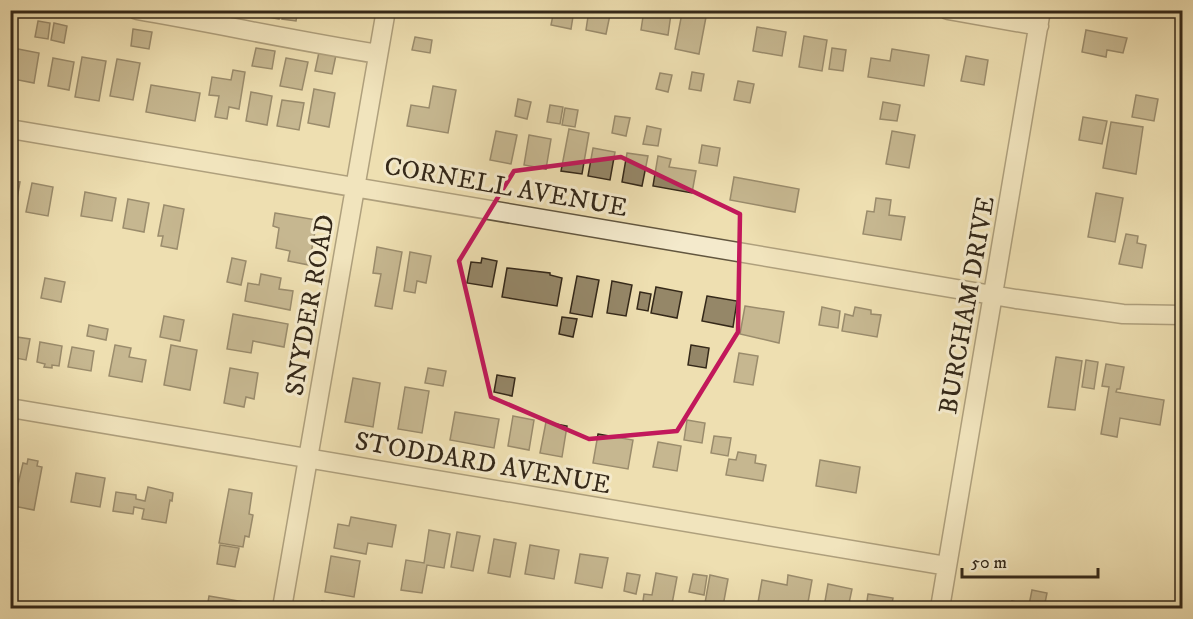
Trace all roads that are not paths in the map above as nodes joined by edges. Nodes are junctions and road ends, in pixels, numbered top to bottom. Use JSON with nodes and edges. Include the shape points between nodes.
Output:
{"nodes":[{"id":1,"x":137,"y":10,"type":"edge"},
{"id":2,"x":386,"y":10,"type":"edge"},
{"id":3,"x":948,"y":10,"type":"edge"},
{"id":4,"x":1040,"y":18,"type":"edge"},
{"id":5,"x":378,"y":54,"type":"junction"},
{"id":6,"x":10,"y":129,"type":"edge"},
{"id":7,"x":355,"y":187,"type":"junction"},
{"id":8,"x":993,"y":295,"type":"junction"},
{"id":9,"x":1182,"y":315,"type":"edge"},
{"id":10,"x":10,"y":408,"type":"edge"},
{"id":11,"x":309,"y":458,"type":"junction"},
{"id":12,"x":947,"y":566,"type":"junction"},
{"id":13,"x":282,"y":609,"type":"edge"},
{"id":14,"x":940,"y":609,"type":"edge"}],
"edges":[{"from":1,"to":5,"type":"street"},
{"from":2,"to":5,"type":"street","name":"SNYDER ROAD"},
{"from":3,"to":4,"type":"street"},
{"from":4,"to":8,"type":"street","name":"BURCHAM DRIVE"},
{"from":5,"to":7,"type":"street","name":"SNYDER ROAD"},
{"from":6,"to":7,"type":"street","name":"CORNELL AVENUE"},
{"from":7,"to":8,"type":"street","name":"CORNELL AVENUE"},
{"from":7,"to":11,"type":"street","name":"SNYDER ROAD"},
{"from":8,"to":9,"type":"street","name":"CORNELL AVENUE","via":[[1123,314]]},
{"from":8,"to":12,"type":"street","name":"BURCHAM DRIVE"},
{"from":10,"to":11,"type":"street","name":"STODDARD AVENUE"},
{"from":11,"to":12,"type":"street","name":"STODDARD AVENUE"},
{"from":11,"to":13,"type":"street","name":"SNYDER ROAD"},
{"from":12,"to":14,"type":"street","name":"BURCHAM DRIVE"}]}
